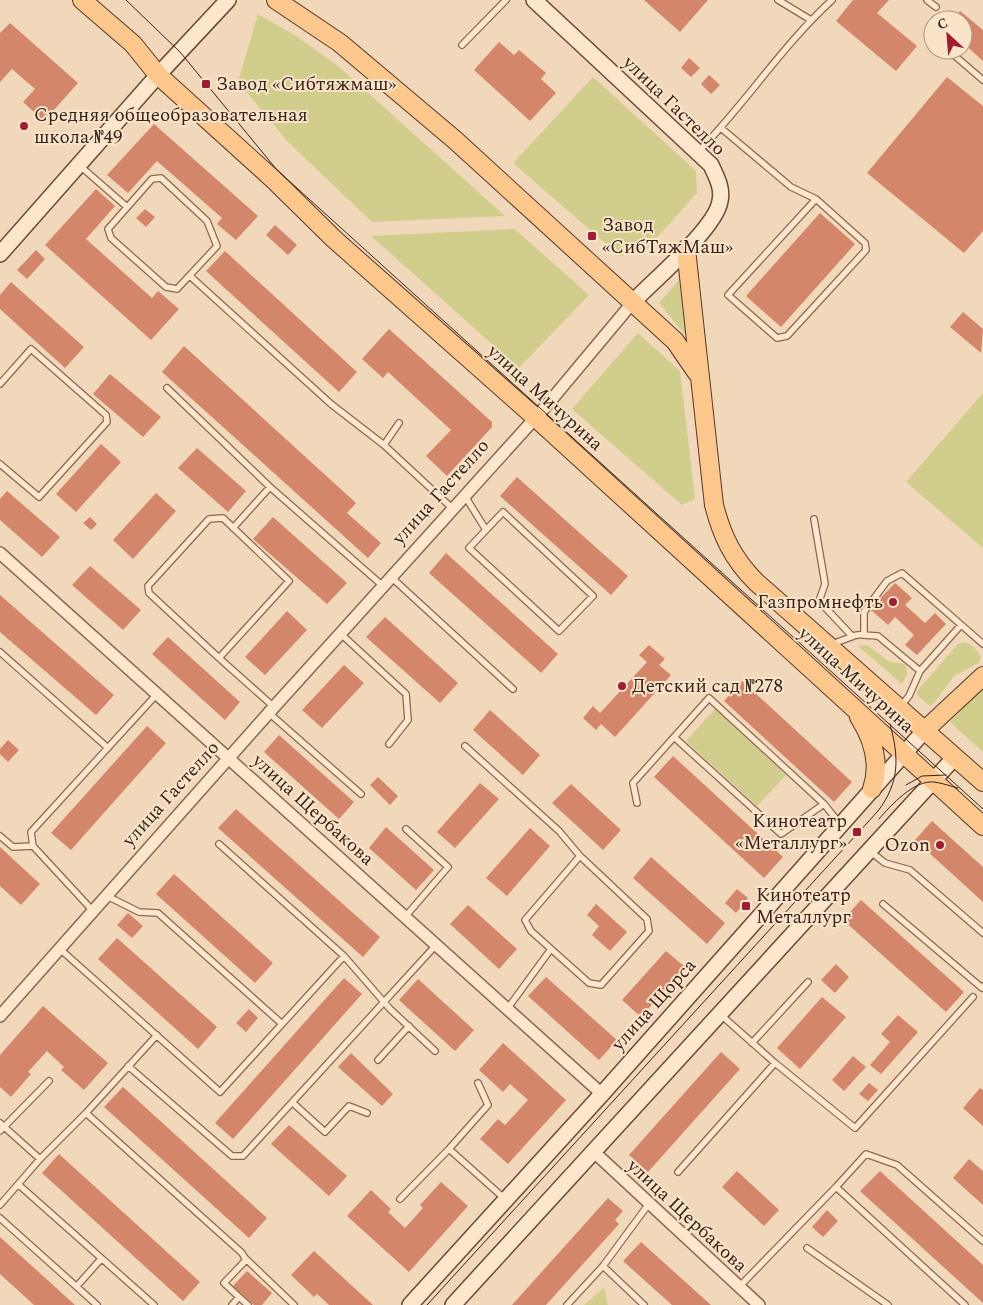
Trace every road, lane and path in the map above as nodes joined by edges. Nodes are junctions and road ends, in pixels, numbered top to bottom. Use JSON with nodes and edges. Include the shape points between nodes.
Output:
{"nodes":[{"id":1,"x":82,"y":0,"type":"edge"},
{"id":2,"x":228,"y":0,"type":"edge"},
{"id":3,"x":506,"y":0,"type":"edge"},
{"id":4,"x":534,"y":0,"type":"edge"},
{"id":5,"x":778,"y":0,"type":"edge"},
{"id":6,"x":832,"y":0,"type":"edge"},
{"id":7,"x":927,"y":0,"type":"edge"},
{"id":8,"x":283,"y":5,"type":"edge"},
{"id":9,"x":936,"y":7,"type":"dead end"},
{"id":10,"x":811,"y":20,"type":"junction"},
{"id":11,"x":462,"y":45,"type":"dead end"},
{"id":12,"x":960,"y":60,"type":"edge"},
{"id":13,"x":158,"y":75,"type":"junction"},
{"id":14,"x":983,"y":80,"type":"edge"},
{"id":15,"x":721,"y":128,"type":"junction"},
{"id":16,"x":698,"y":152,"type":"junction"},
{"id":17,"x":79,"y":165,"type":"junction"},
{"id":18,"x":816,"y":199,"type":"junction"},
{"id":19,"x":127,"y":207,"type":"junction"},
{"id":20,"x":686,"y":249,"type":"junction"},
{"id":21,"x":0,"y":254,"type":"edge"},
{"id":22,"x":190,"y":276,"type":"junction"},
{"id":23,"x":633,"y":302,"type":"junction"},
{"id":24,"x":700,"y":378,"type":"junction"},
{"id":25,"x":0,"y":384,"type":"edge"},
{"id":26,"x":167,"y":388,"type":"dead end"},
{"id":27,"x":536,"y":418,"type":"junction"},
{"id":28,"x":399,"y":423,"type":"dead end"},
{"id":29,"x":384,"y":445,"type":"junction"},
{"id":30,"x":0,"y":464,"type":"edge"},
{"id":31,"x":270,"y":487,"type":"junction"},
{"id":32,"x":465,"y":496,"type":"junction"},
{"id":33,"x":453,"y":509,"type":"junction"},
{"id":34,"x":814,"y":520,"type":"dead end"},
{"id":35,"x":233,"y":528,"type":"junction"},
{"id":36,"x":486,"y":530,"type":"junction"},
{"id":37,"x":0,"y":553,"type":"edge"},
{"id":38,"x":387,"y":582,"type":"junction"},
{"id":39,"x":961,"y":625,"type":"junction"},
{"id":40,"x":342,"y":634,"type":"junction"},
{"id":41,"x":864,"y":634,"type":"junction"},
{"id":42,"x":852,"y":636,"type":"junction"},
{"id":43,"x":983,"y":644,"type":"edge"},
{"id":44,"x":828,"y":645,"type":"junction"},
{"id":45,"x":0,"y":652,"type":"edge"},
{"id":46,"x":219,"y":658,"type":"junction"},
{"id":47,"x":920,"y":671,"type":"junction"},
{"id":48,"x":983,"y":676,"type":"edge"},
{"id":49,"x":513,"y":689,"type":"dead end"},
{"id":50,"x":158,"y":694,"type":"junction"},
{"id":51,"x":852,"y":706,"type":"junction"},
{"id":52,"x":900,"y":707,"type":"junction"},
{"id":53,"x":271,"y":710,"type":"junction"},
{"id":54,"x":925,"y":730,"type":"junction"},
{"id":55,"x":674,"y":737,"type":"junction"},
{"id":56,"x":389,"y":744,"type":"dead end"},
{"id":57,"x":465,"y":746,"type":"dead end"},
{"id":58,"x":108,"y":748,"type":"junction"},
{"id":59,"x":904,"y":753,"type":"junction"},
{"id":60,"x":955,"y":757,"type":"junction"},
{"id":61,"x":229,"y":758,"type":"junction"},
{"id":62,"x":933,"y":781,"type":"junction"},
{"id":63,"x":983,"y":782,"type":"edge"},
{"id":64,"x":872,"y":789,"type":"junction"},
{"id":65,"x":361,"y":794,"type":"dead end"},
{"id":66,"x":637,"y":804,"type":"dead end"},
{"id":67,"x":824,"y":804,"type":"junction"},
{"id":68,"x":842,"y":826,"type":"junction"},
{"id":69,"x":983,"y":826,"type":"edge"},
{"id":70,"x":406,"y":829,"type":"dead end"},
{"id":71,"x":0,"y":836,"type":"edge"},
{"id":72,"x":219,"y":844,"type":"dead end"},
{"id":73,"x":33,"y":846,"type":"junction"},
{"id":74,"x":869,"y":851,"type":"junction"},
{"id":75,"x":580,"y":856,"type":"junction"},
{"id":76,"x":107,"y":896,"type":"junction"},
{"id":77,"x":883,"y":904,"type":"dead end"},
{"id":78,"x":93,"y":911,"type":"junction"},
{"id":79,"x":405,"y":917,"type":"junction"},
{"id":80,"x":983,"y":934,"type":"edge"},
{"id":81,"x":437,"y":944,"type":"junction"},
{"id":82,"x":60,"y":949,"type":"junction"},
{"id":83,"x":551,"y":949,"type":"junction"},
{"id":84,"x":344,"y":956,"type":"junction"},
{"id":85,"x":808,"y":982,"type":"dead end"},
{"id":86,"x":983,"y":986,"type":"edge"},
{"id":87,"x":973,"y":997,"type":"dead end"},
{"id":88,"x":385,"y":1002,"type":"junction"},
{"id":89,"x":508,"y":1008,"type":"junction"},
{"id":90,"x":719,"y":1014,"type":"junction"},
{"id":91,"x":0,"y":1016,"type":"edge"},
{"id":92,"x":281,"y":1023,"type":"junction"},
{"id":93,"x":409,"y":1026,"type":"junction"},
{"id":94,"x":157,"y":1035,"type":"junction"},
{"id":95,"x":752,"y":1043,"type":"junction"},
{"id":96,"x":435,"y":1050,"type":"dead end"},
{"id":97,"x":378,"y":1060,"type":"dead end"},
{"id":98,"x":774,"y":1063,"type":"junction"},
{"id":99,"x":128,"y":1066,"type":"junction"},
{"id":100,"x":49,"y":1081,"type":"dead end"},
{"id":101,"x":478,"y":1083,"type":"dead end"},
{"id":102,"x":602,"y":1094,"type":"junction"},
{"id":103,"x":293,"y":1103,"type":"junction"},
{"id":104,"x":86,"y":1112,"type":"junction"},
{"id":105,"x":366,"y":1113,"type":"dead end"},
{"id":106,"x":1,"y":1127,"type":"edge"},
{"id":107,"x":449,"y":1149,"type":"junction"},
{"id":108,"x":593,"y":1151,"type":"junction"},
{"id":109,"x":40,"y":1159,"type":"junction"},
{"id":110,"x":678,"y":1172,"type":"dead end"},
{"id":111,"x":19,"y":1185,"type":"junction"},
{"id":112,"x":836,"y":1187,"type":"junction"},
{"id":113,"x":400,"y":1200,"type":"dead end"},
{"id":114,"x":506,"y":1201,"type":"junction"},
{"id":115,"x":0,"y":1205,"type":"edge"},
{"id":116,"x":648,"y":1205,"type":"junction"},
{"id":117,"x":0,"y":1218,"type":"edge"},
{"id":118,"x":983,"y":1241,"type":"edge"},
{"id":119,"x":807,"y":1248,"type":"dead end"},
{"id":120,"x":101,"y":1259,"type":"junction"},
{"id":121,"x":246,"y":1260,"type":"junction"},
{"id":122,"x":603,"y":1266,"type":"junction"},
{"id":123,"x":77,"y":1286,"type":"junction"},
{"id":124,"x":739,"y":1287,"type":"junction"},
{"id":125,"x":239,"y":1296,"type":"junction"},
{"id":126,"x":97,"y":1305,"type":"edge"},
{"id":127,"x":154,"y":1305,"type":"edge"},
{"id":128,"x":232,"y":1305,"type":"edge"},
{"id":129,"x":248,"y":1305,"type":"edge"},
{"id":130,"x":294,"y":1305,"type":"edge"},
{"id":131,"x":410,"y":1305,"type":"edge"},
{"id":132,"x":453,"y":1305,"type":"edge"},
{"id":133,"x":567,"y":1305,"type":"edge"},
{"id":134,"x":644,"y":1305,"type":"edge"},
{"id":135,"x":759,"y":1305,"type":"edge"},
{"id":136,"x":888,"y":1305,"type":"edge"},
{"id":137,"x":965,"y":1305,"type":"edge"}],
"edges":[{"from":1,"to":13,"type":"main road","name":"улица Мичурина","via":[[134,44]]},
{"from":2,"to":13,"type":"main road"},
{"from":3,"to":11,"type":"lane"},
{"from":4,"to":16,"type":"main road","name":"улица Гастелло"},
{"from":5,"to":10,"type":"lane"},
{"from":6,"to":10,"type":"lane"},
{"from":7,"to":9,"type":"lane"},
{"from":8,"to":23,"type":"main road","name":"улица Мичурина","via":[[353,54],[454,140]]},
{"from":10,"to":15,"type":"lane"},
{"from":12,"to":14,"type":"lane"},
{"from":13,"to":17,"type":"main road"},
{"from":13,"to":27,"type":"main road","name":"улица Мичурина","via":[[334,239]]},
{"from":15,"to":16,"type":"lane"},
{"from":15,"to":18,"type":"lane","via":[[791,187]]},
{"from":16,"to":20,"type":"main road","name":"улица Гастелло","via":[[711,164],[720,183],[720,201],[713,219]]},
{"from":17,"to":19,"type":"lane"},
{"from":17,"to":21,"type":"main road"},
{"from":18,"to":18,"type":"lane","via":[[865,243],[866,250],[787,336],[777,338],[728,295]]},
{"from":19,"to":22,"type":"lane","via":[[108,229],[111,238],[166,287],[177,288]]},
{"from":19,"to":22,"type":"lane","via":[[152,179],[161,178],[208,221],[217,246]]},
{"from":20,"to":23,"type":"main road","name":"улица Гастелло"},
{"from":20,"to":24,"type":"main road"},
{"from":22,"to":29,"type":"lane","via":[[331,404]]},
{"from":23,"to":24,"type":"main road","name":"улица Мичурина","via":[[675,341]]},
{"from":23,"to":27,"type":"street","name":"улица Гастелло"},
{"from":24,"to":44,"type":"main road","name":"улица Мичурина","via":[[714,505],[728,546],[740,566],[756,582]]},
{"from":25,"to":30,"type":"lane","via":[[31,349],[106,415],[107,422],[39,497]]},
{"from":26,"to":31,"type":"lane"},
{"from":27,"to":32,"type":"street","name":"улица Гастелло"},
{"from":27,"to":51,"type":"main road","name":"улица Мичурина"},
{"from":28,"to":29,"type":"lane"},
{"from":29,"to":33,"type":"lane"},
{"from":31,"to":35,"type":"lane"},
{"from":31,"to":38,"type":"lane"},
{"from":32,"to":33,"type":"street","name":"улица Гастелло"},
{"from":32,"to":36,"type":"lane"},
{"from":33,"to":38,"type":"street","name":"улица Гастелло"},
{"from":34,"to":42,"type":"lane","via":[[824,584],[819,601]]},
{"from":35,"to":46,"type":"lane","via":[[289,581]]},
{"from":35,"to":46,"type":"lane","via":[[223,518],[209,519],[148,586],[149,593]]},
{"from":36,"to":36,"type":"lane","via":[[503,512],[593,596],[559,632],[469,548]]},
{"from":37,"to":50,"type":"street","name":"улица Щербакова"},
{"from":38,"to":40,"type":"street","name":"улица Гастелло"},
{"from":38,"to":49,"type":"lane"},
{"from":39,"to":41,"type":"lane","via":[[902,573],[887,581],[864,612]]},
{"from":39,"to":43,"type":"lane"},
{"from":39,"to":47,"type":"lane"},
{"from":40,"to":53,"type":"street","name":"улица Гастелло"},
{"from":40,"to":56,"type":"lane","via":[[406,694],[408,720]]},
{"from":41,"to":42,"type":"lane"},
{"from":41,"to":47,"type":"lane","via":[[878,636]]},
{"from":42,"to":44,"type":"lane"},
{"from":44,"to":52,"type":"main road","name":"улица Мичурина"},
{"from":45,"to":58,"type":"lane"},
{"from":46,"to":53,"type":"lane"},
{"from":47,"to":52,"type":"lane","via":[[909,696]]},
{"from":48,"to":54,"type":"main road"},
{"from":50,"to":58,"type":"lane"},
{"from":50,"to":61,"type":"street","name":"улица Щербакова"},
{"from":51,"to":59,"type":"main road","name":"улица Мичурина"},
{"from":51,"to":64,"type":"main road","via":[[867,729],[874,750],[877,775]]},
{"from":52,"to":54,"type":"main road","name":"улица Мичурина"},
{"from":53,"to":61,"type":"street","name":"улица Гастелло"},
{"from":53,"to":65,"type":"lane"},
{"from":54,"to":59,"type":"main road","name":"улица Щорса"},
{"from":54,"to":60,"type":"main road","name":"улица Мичурина"},
{"from":55,"to":66,"type":"lane","via":[[633,783]]},
{"from":55,"to":67,"type":"lane","via":[[781,834]]},
{"from":55,"to":67,"type":"lane","via":[[709,698]]},
{"from":57,"to":75,"type":"lane","via":[[559,831]]},
{"from":58,"to":73,"type":"lane","via":[[31,832]]},
{"from":59,"to":62,"type":"main road","name":"улица Мичурина"},
{"from":59,"to":64,"type":"main road","name":"улица Щорса"},
{"from":60,"to":62,"type":"main road"},
{"from":60,"to":63,"type":"main road","name":"улица Мичурина"},
{"from":61,"to":76,"type":"street","name":"улица Гастелло"},
{"from":61,"to":79,"type":"street","name":"улица Щербакова"},
{"from":62,"to":69,"type":"main road","name":"улица Мичурина"},
{"from":62,"to":74,"type":"main road"},
{"from":64,"to":68,"type":"main road","name":"улица Щорса"},
{"from":67,"to":68,"type":"lane"},
{"from":68,"to":102,"type":"main road","name":"улица Щорса"},
{"from":70,"to":79,"type":"lane","via":[[448,867]]},
{"from":71,"to":73,"type":"lane","via":[[13,847]]},
{"from":72,"to":84,"type":"lane"},
{"from":73,"to":78,"type":"lane"},
{"from":74,"to":80,"type":"lane","via":[[885,863],[910,870]]},
{"from":74,"to":90,"type":"main road"},
{"from":75,"to":83,"type":"lane","via":[[525,920],[531,931]]},
{"from":75,"to":83,"type":"lane","via":[[647,919],[648,931],[600,985],[589,983]]},
{"from":76,"to":78,"type":"street","name":"улица Гастелло"},
{"from":76,"to":92,"type":"lane","via":[[139,912],[158,913]]},
{"from":77,"to":86,"type":"lane"},
{"from":78,"to":82,"type":"street","name":"улица Гастелло"},
{"from":79,"to":81,"type":"street","name":"улица Щербакова"},
{"from":81,"to":88,"type":"lane"},
{"from":81,"to":89,"type":"street","name":"улица Щербакова"},
{"from":82,"to":91,"type":"street","name":"улица Гастелло"},
{"from":82,"to":94,"type":"lane"},
{"from":83,"to":89,"type":"lane"},
{"from":84,"to":88,"type":"lane"},
{"from":84,"to":92,"type":"lane"},
{"from":85,"to":95,"type":"lane"},
{"from":87,"to":98,"type":"lane","via":[[855,1128]]},
{"from":88,"to":93,"type":"lane"},
{"from":88,"to":103,"type":"lane"},
{"from":89,"to":102,"type":"street","name":"улица Щербакова"},
{"from":90,"to":95,"type":"lane"},
{"from":90,"to":108,"type":"main road"},
{"from":92,"to":94,"type":"lane","via":[[220,1092]]},
{"from":93,"to":96,"type":"lane"},
{"from":93,"to":97,"type":"lane"},
{"from":94,"to":99,"type":"lane"},
{"from":95,"to":98,"type":"lane"},
{"from":98,"to":110,"type":"lane"},
{"from":99,"to":103,"type":"lane","via":[[232,1156],[243,1156]]},
{"from":99,"to":104,"type":"lane"},
{"from":100,"to":106,"type":"lane"},
{"from":101,"to":107,"type":"lane","via":[[488,1105]]},
{"from":102,"to":114,"type":"main road","name":"улица Щорса"},
{"from":103,"to":105,"type":"lane","via":[[325,1132],[349,1106]]},
{"from":104,"to":109,"type":"lane"},
{"from":104,"to":121,"type":"lane"},
{"from":106,"to":109,"type":"lane"},
{"from":107,"to":113,"type":"lane"},
{"from":107,"to":114,"type":"lane"},
{"from":108,"to":116,"type":"street","name":"улица Щербакова"},
{"from":108,"to":132,"type":"main road"},
{"from":109,"to":111,"type":"lane"},
{"from":111,"to":115,"type":"lane"},
{"from":111,"to":120,"type":"lane"},
{"from":112,"to":118,"type":"lane","via":[[866,1154],[898,1165]]},
{"from":112,"to":124,"type":"lane"},
{"from":112,"to":137,"type":"lane"},
{"from":114,"to":131,"type":"main road","name":"улица Щорса"},
{"from":116,"to":122,"type":"lane"},
{"from":116,"to":124,"type":"street","name":"улица Щербакова"},
{"from":117,"to":123,"type":"lane"},
{"from":119,"to":136,"type":"lane"},
{"from":120,"to":123,"type":"lane"},
{"from":120,"to":127,"type":"lane"},
{"from":121,"to":125,"type":"lane","via":[[224,1283]]},
{"from":121,"to":130,"type":"lane"},
{"from":122,"to":133,"type":"lane"},
{"from":122,"to":134,"type":"lane"},
{"from":123,"to":126,"type":"lane"},
{"from":124,"to":135,"type":"street","name":"улица Щербакова"},
{"from":125,"to":128,"type":"lane"},
{"from":125,"to":129,"type":"lane"}]}
